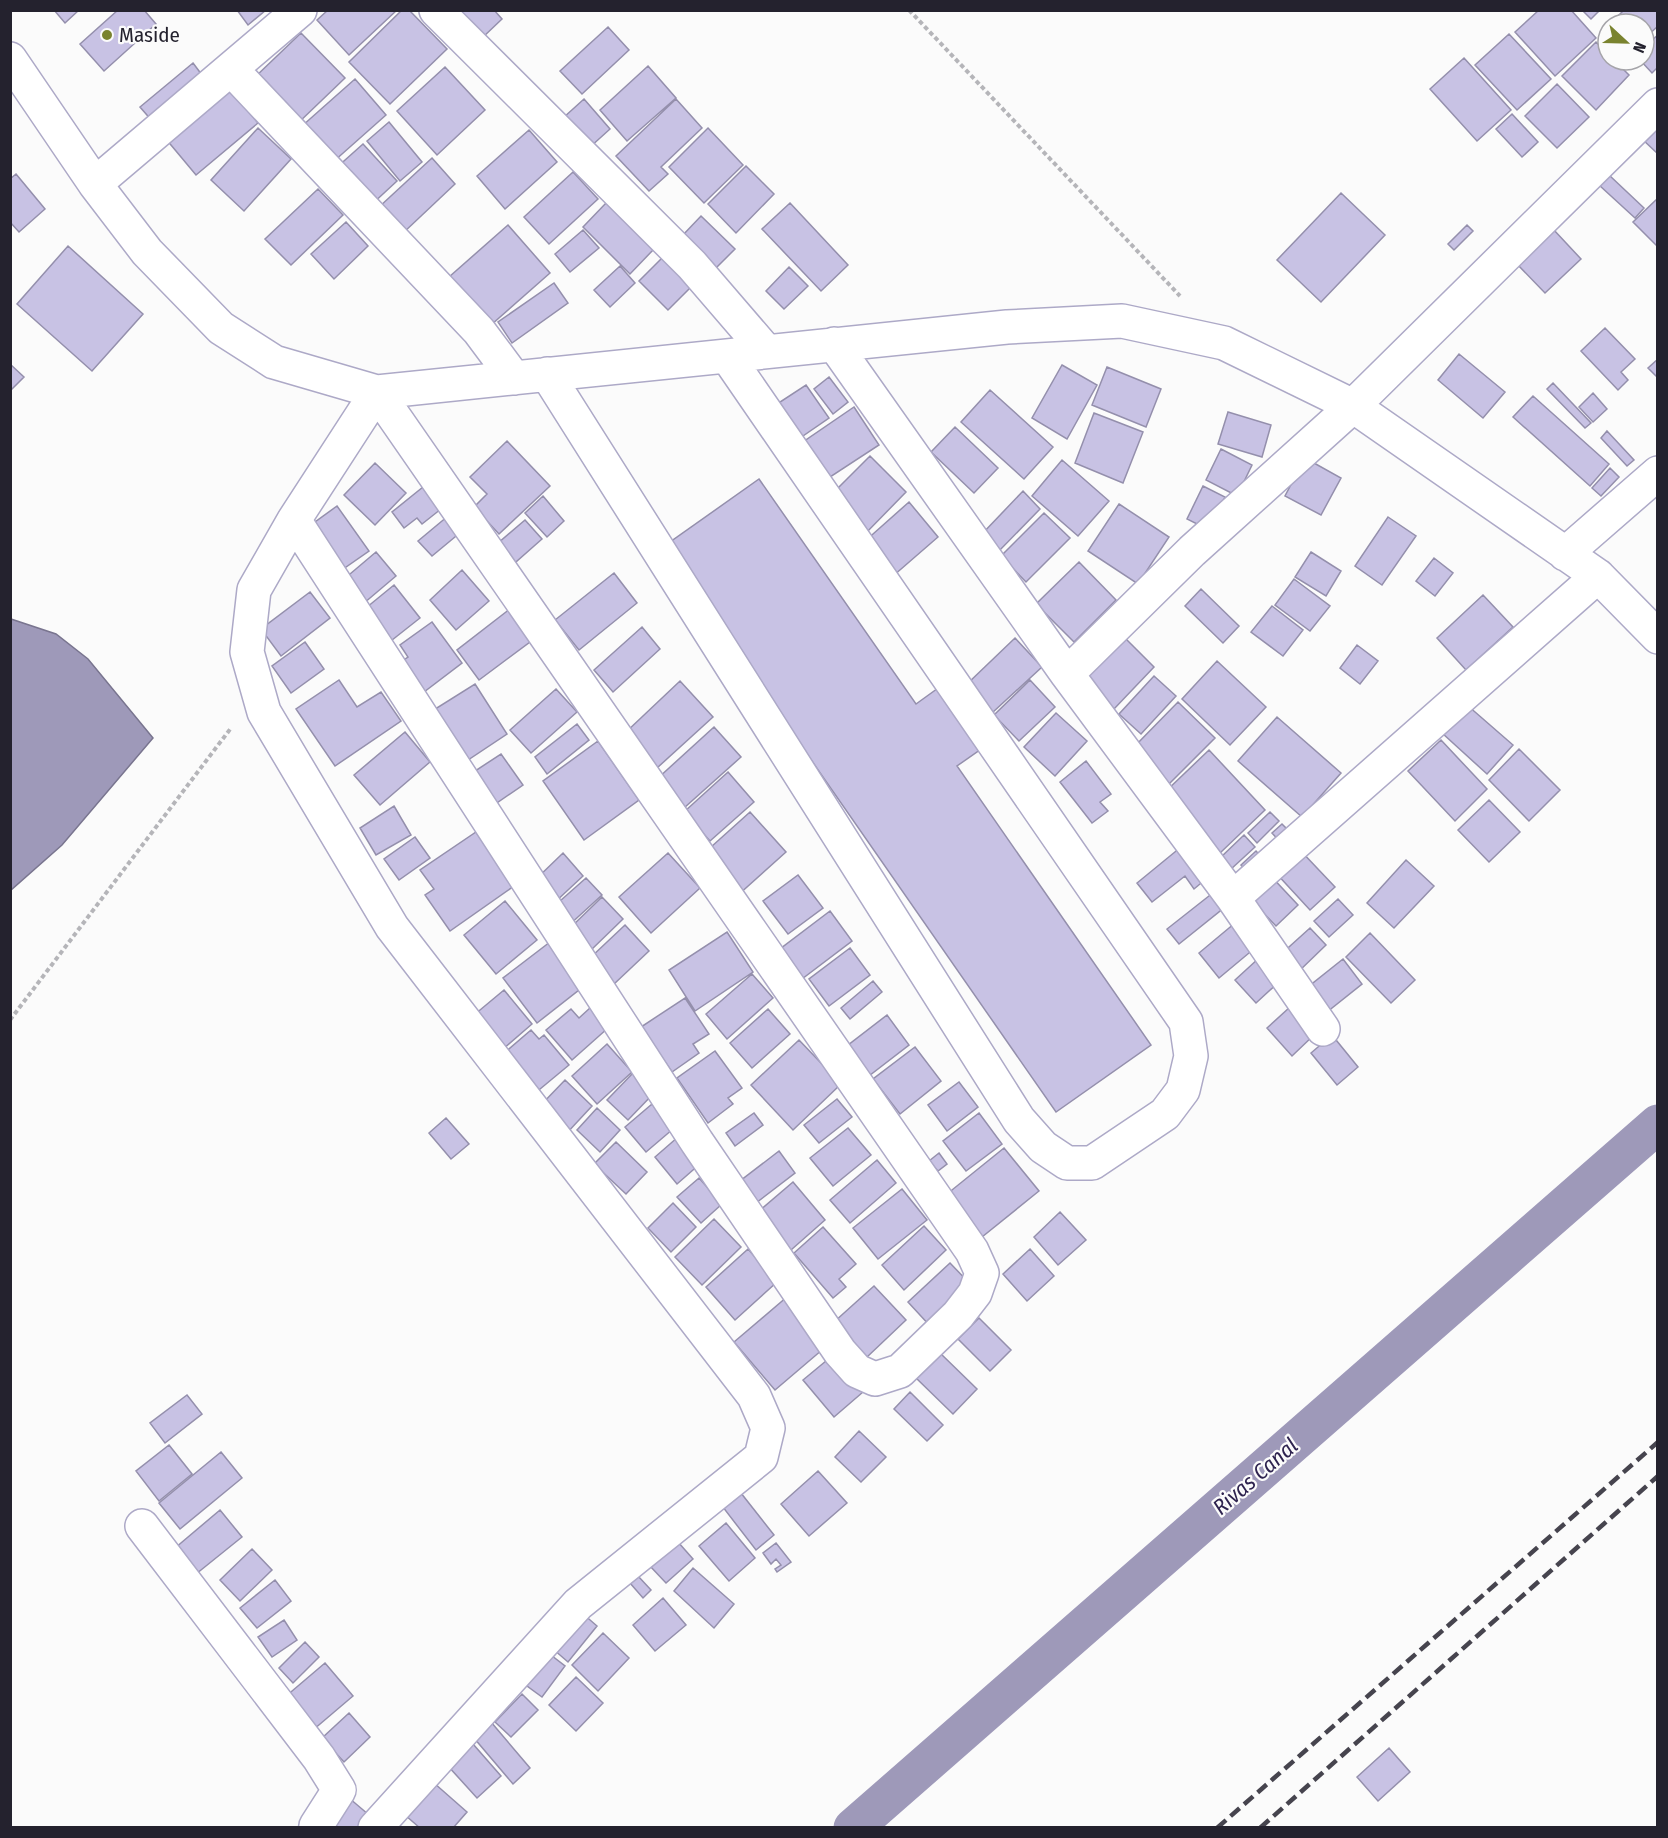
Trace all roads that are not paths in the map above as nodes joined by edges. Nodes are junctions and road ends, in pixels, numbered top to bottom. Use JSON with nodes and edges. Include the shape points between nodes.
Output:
{"nodes":[{"id":1,"x":300,"y":10,"type":"edge"},
{"id":2,"x":436,"y":10,"type":"edge"},
{"id":3,"x":10,"y":59,"type":"edge"},
{"id":4,"x":231,"y":69,"type":"junction"},
{"id":5,"x":1658,"y":105,"type":"edge"},
{"id":6,"x":95,"y":184,"type":"junction"},
{"id":7,"x":834,"y":344,"type":"junction"},
{"id":8,"x":766,"y":351,"type":"junction"},
{"id":9,"x":727,"y":356,"type":"junction"},
{"id":10,"x":547,"y":374,"type":"junction"},
{"id":11,"x":514,"y":378,"type":"junction"},
{"id":12,"x":377,"y":392,"type":"junction"},
{"id":13,"x":1353,"y":406,"type":"junction"},
{"id":14,"x":1658,"y":473,"type":"edge"},
{"id":15,"x":294,"y":520,"type":"junction"},
{"id":16,"x":1565,"y":554,"type":"junction"},
{"id":17,"x":1598,"y":576,"type":"junction"},
{"id":18,"x":1658,"y":637,"type":"edge"},
{"id":19,"x":1067,"y":674,"type":"junction"},
{"id":20,"x":1233,"y":898,"type":"junction"},
{"id":21,"x":1323,"y":1029,"type":"dead end"},
{"id":22,"x":142,"y":1526,"type":"dead end"},
{"id":23,"x":317,"y":1827,"type":"edge"},
{"id":24,"x":375,"y":1827,"type":"edge"}],
"edges":[{"from":1,"to":4,"type":"street"},
{"from":2,"to":8,"type":"street","via":[[692,265]]},
{"from":3,"to":6,"type":"street"},
{"from":4,"to":6,"type":"street"},
{"from":4,"to":11,"type":"street","via":[[479,331]]},
{"from":5,"to":13,"type":"street"},
{"from":6,"to":12,"type":"street","via":[[147,252],[221,328],[274,362]]},
{"from":7,"to":8,"type":"street"},
{"from":7,"to":13,"type":"street","via":[[1007,327],[1122,321],[1224,343]]},
{"from":7,"to":19,"type":"street"},
{"from":8,"to":9,"type":"street"},
{"from":9,"to":10,"type":"street"},
{"from":9,"to":10,"type":"street","via":[[1186,1022],[1191,1056],[1183,1090],[1165,1114],[1092,1163],[1068,1163],[1043,1147],[1019,1120]]},
{"from":10,"to":11,"type":"street"},
{"from":11,"to":12,"type":"street"},
{"from":12,"to":15,"type":"street"},
{"from":12,"to":15,"type":"street","via":[[972,1251],[982,1273],[975,1293],[900,1371],[875,1379],[857,1371],[840,1352],[697,1142]]},
{"from":13,"to":16,"type":"street"},
{"from":13,"to":19,"type":"street","via":[[1192,551]]},
{"from":14,"to":16,"type":"street"},
{"from":15,"to":24,"type":"street","via":[[254,590],[247,652],[264,712],[392,927],[754,1396],[768,1428],[761,1457],[578,1604]]},
{"from":16,"to":17,"type":"street"},
{"from":17,"to":18,"type":"street"},
{"from":17,"to":20,"type":"street"},
{"from":19,"to":20,"type":"street"},
{"from":20,"to":21,"type":"street"},
{"from":22,"to":23,"type":"street","via":[[319,1758],[339,1790]]}]}
